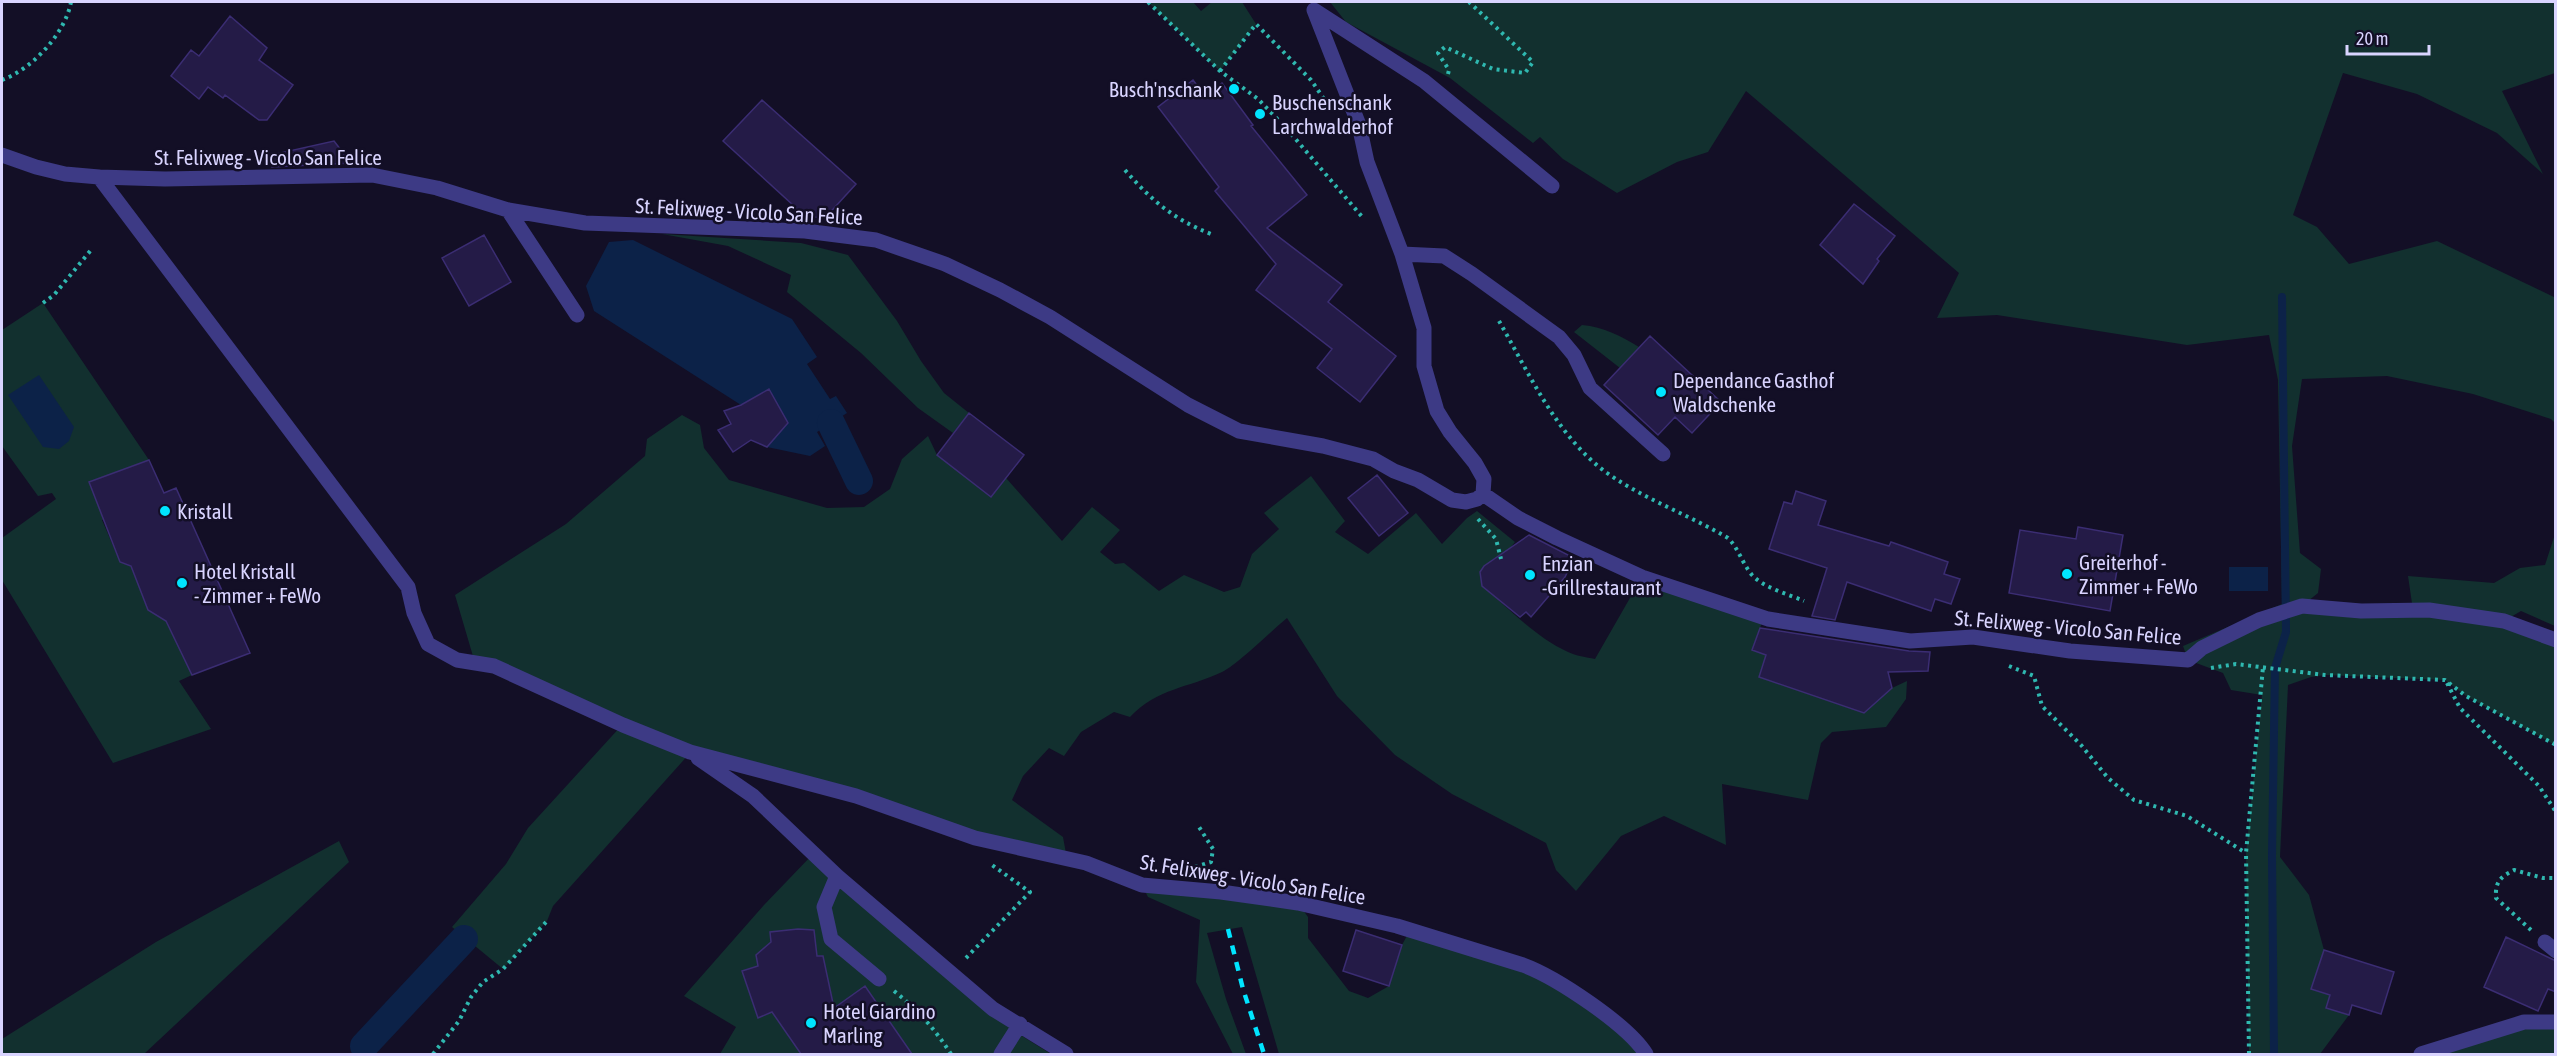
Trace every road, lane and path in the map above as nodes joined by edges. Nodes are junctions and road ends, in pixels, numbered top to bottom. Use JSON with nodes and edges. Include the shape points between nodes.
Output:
{"nodes":[{"id":1,"x":71,"y":2,"type":"edge"},
{"id":2,"x":1148,"y":2,"type":"edge"},
{"id":3,"x":1469,"y":2,"type":"edge"},
{"id":4,"x":1220,"y":71,"type":"junction"},
{"id":5,"x":2,"y":80,"type":"edge"},
{"id":6,"x":1424,"y":81,"type":"junction"},
{"id":7,"x":1329,"y":107,"type":"dead end"},
{"id":8,"x":2,"y":155,"type":"edge"},
{"id":9,"x":1125,"y":170,"type":"dead end"},
{"id":10,"x":99,"y":177,"type":"junction"},
{"id":11,"x":1552,"y":186,"type":"dead end"},
{"id":12,"x":508,"y":210,"type":"junction"},
{"id":13,"x":1367,"y":222,"type":"dead end"},
{"id":14,"x":1211,"y":234,"type":"dead end"},
{"id":15,"x":91,"y":250,"type":"dead end"},
{"id":16,"x":1402,"y":254,"type":"junction"},
{"id":17,"x":43,"y":303,"type":"dead end"},
{"id":18,"x":1494,"y":312,"type":"dead end"},
{"id":19,"x":577,"y":315,"type":"dead end"},
{"id":20,"x":1663,"y":454,"type":"dead end"},
{"id":21,"x":1483,"y":494,"type":"junction"},
{"id":22,"x":1466,"y":502,"type":"junction"},
{"id":23,"x":1501,"y":559,"type":"dead end"},
{"id":24,"x":1808,"y":603,"type":"dead end"},
{"id":25,"x":2556,"y":640,"type":"edge"},
{"id":26,"x":2188,"y":660,"type":"junction"},
{"id":27,"x":2005,"y":665,"type":"dead end"},
{"id":28,"x":2264,"y":667,"type":"junction"},
{"id":29,"x":2445,"y":680,"type":"junction"},
{"id":30,"x":2556,"y":745,"type":"edge"},
{"id":31,"x":690,"y":753,"type":"junction"},
{"id":32,"x":2556,"y":812,"type":"edge"},
{"id":33,"x":1199,"y":827,"type":"dead end"},
{"id":34,"x":975,"y":838,"type":"junction"},
{"id":35,"x":2246,"y":853,"type":"junction"},
{"id":36,"x":1192,"y":868,"type":"dead end"},
{"id":37,"x":837,"y":876,"type":"junction"},
{"id":38,"x":2556,"y":878,"type":"edge"},
{"id":39,"x":547,"y":921,"type":"dead end"},
{"id":40,"x":2550,"y":946,"type":"edge"},
{"id":41,"x":951,"y":974,"type":"junction"},
{"id":42,"x":879,"y":979,"type":"joint"},
{"id":43,"x":2556,"y":1022,"type":"edge"},
{"id":44,"x":1020,"y":1024,"type":"junction"},
{"id":45,"x":433,"y":1054,"type":"edge"},
{"id":46,"x":951,"y":1054,"type":"edge"},
{"id":47,"x":1001,"y":1054,"type":"edge"},
{"id":48,"x":1066,"y":1054,"type":"edge"},
{"id":49,"x":1646,"y":1054,"type":"edge"},
{"id":50,"x":2249,"y":1054,"type":"edge"},
{"id":51,"x":2421,"y":1054,"type":"edge"}],
"edges":[{"from":1,"to":5,"type":"path","via":[[64,23],[48,45],[12,77]]},
{"from":2,"to":4,"type":"path"},
{"from":3,"to":6,"type":"path","via":[[1533,62],[1525,73],[1493,69],[1445,47],[1438,53],[1449,70],[1447,80]]},
{"from":4,"to":7,"type":"path","via":[[1256,24],[1311,80]]},
{"from":4,"to":13,"type":"path","via":[[1258,99]]},
{"from":6,"to":11,"type":"street"},
{"from":6,"to":16,"type":"street","via":[[1314,10],[1359,125],[1367,162]]},
{"from":8,"to":10,"type":"street","name":"St. Felixweg - Vicolo San Felice","via":[[55,172]]},
{"from":9,"to":14,"type":"path","via":[[1147,196],[1169,213]]},
{"from":10,"to":12,"type":"street","name":"St. Felixweg - Vicolo San Felice","via":[[372,175],[437,188]]},
{"from":10,"to":31,"type":"street","name":"St. Felixweg - Vicolo San Felice","via":[[408,587],[428,644],[457,660],[494,666]]},
{"from":12,"to":19,"type":"street"},
{"from":12,"to":22,"type":"street","name":"St. Felixweg - Vicolo San Felice","via":[[585,223],[814,231],[876,240],[945,264],[1000,290],[1050,317],[1188,405],[1239,431],[1373,459],[1452,500]]},
{"from":15,"to":17,"type":"path"},
{"from":16,"to":20,"type":"street","via":[[1444,256],[1559,337],[1590,388]]},
{"from":16,"to":21,"type":"street","via":[[1425,328],[1424,366],[1437,411],[1484,479]]},
{"from":18,"to":24,"type":"path","via":[[1551,410],[1578,445],[1607,472],[1728,538],[1751,574]]},
{"from":21,"to":22,"type":"street"},
{"from":21,"to":26,"type":"street","name":"St. Felixweg - Vicolo San Felice","via":[[1518,518],[1642,577],[1768,619],[1910,641],[1973,637],[2070,651]]},
{"from":22,"to":23,"type":"path","via":[[1496,539]]},
{"from":25,"to":26,"type":"street","name":"St. Felixweg - Vicolo San Felice","via":[[2504,621],[2430,610],[2361,611],[2302,606],[2259,620],[2202,648]]},
{"from":26,"to":28,"type":"path","via":[[2211,669],[2236,664]]},
{"from":27,"to":35,"type":"path","via":[[2034,676],[2043,706],[2108,778],[2134,800],[2187,816]]},
{"from":28,"to":29,"type":"path","via":[[2325,675]]},
{"from":28,"to":35,"type":"path"},
{"from":29,"to":30,"type":"path","via":[[2466,696]]},
{"from":29,"to":32,"type":"path","via":[[2460,708],[2539,786]]},
{"from":31,"to":34,"type":"street","name":"St. Felixweg - Vicolo San Felice","via":[[856,796]]},
{"from":31,"to":37,"type":"street","name":"St. Felixweg - Vicolo San Felice","via":[[753,796]]},
{"from":33,"to":36,"type":"path","via":[[1213,849],[1211,862]]},
{"from":34,"to":41,"type":"path","via":[[983,859],[1030,892]]},
{"from":34,"to":49,"type":"street","name":"St. Felixweg - Vicolo San Felice","via":[[1086,863],[1142,885],[1298,903],[1397,926],[1505,959],[1543,972],[1564,985],[1628,1034]]},
{"from":35,"to":50,"type":"path"},
{"from":37,"to":41,"type":"street","name":"St. Felixweg - Vicolo San Felice"},
{"from":37,"to":42,"type":"street","via":[[824,907],[831,939]]},
{"from":38,"to":40,"type":"path","via":[[2514,870],[2501,876],[2495,886],[2496,898]]},
{"from":39,"to":45,"type":"path","via":[[503,969],[479,987],[459,1022]]},
{"from":41,"to":44,"type":"street","name":"St. Felixweg - Vicolo San Felice","via":[[993,1009]]},
{"from":42,"to":46,"type":"path","via":[[936,1031]]},
{"from":43,"to":51,"type":"street","via":[[2524,1022]]},
{"from":44,"to":47,"type":"street"},
{"from":44,"to":48,"type":"street","name":"St. Felixweg - Vicolo San Felice"}]}
